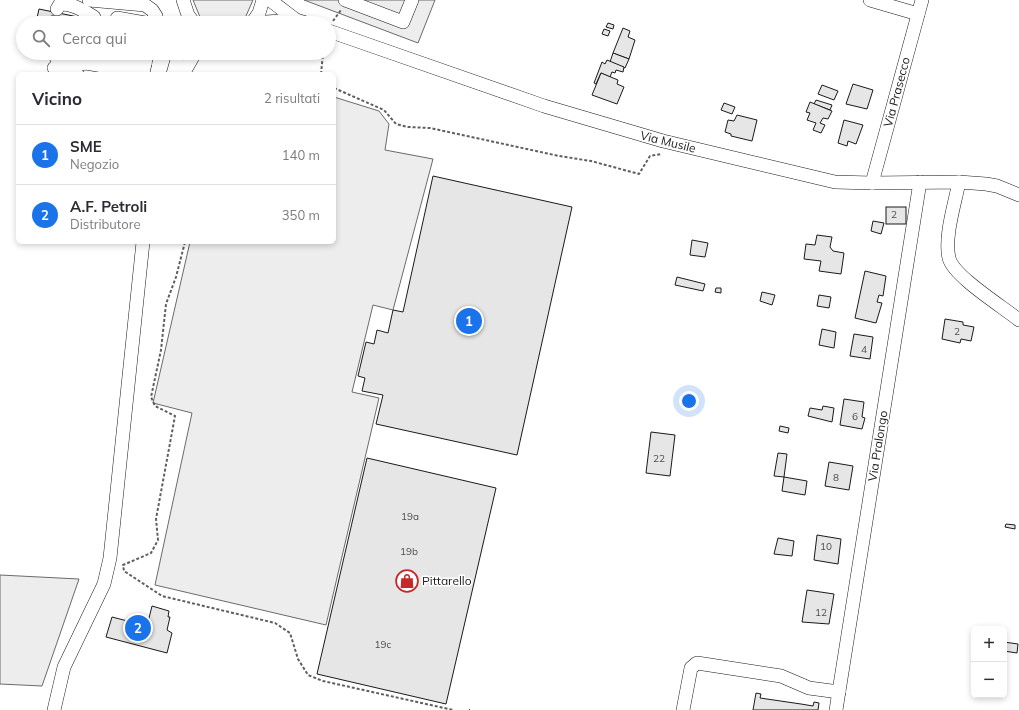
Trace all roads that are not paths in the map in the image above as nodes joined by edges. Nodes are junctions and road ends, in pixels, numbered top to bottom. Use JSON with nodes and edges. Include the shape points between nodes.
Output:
{"nodes":[{"id":1,"x":89,"y":0,"type":"edge"},
{"id":2,"x":183,"y":0,"type":"edge"},
{"id":3,"x":263,"y":0,"type":"edge"},
{"id":4,"x":270,"y":0,"type":"edge"},
{"id":5,"x":346,"y":0,"type":"edge"},
{"id":6,"x":412,"y":0,"type":"edge"},
{"id":7,"x":870,"y":0,"type":"edge"},
{"id":8,"x":922,"y":0,"type":"edge"},
{"id":9,"x":104,"y":1,"type":"junction"},
{"id":10,"x":56,"y":13,"type":"edge"},
{"id":11,"x":918,"y":14,"type":"junction"},
{"id":12,"x":87,"y":16,"type":"edge"},
{"id":13,"x":94,"y":16,"type":"edge"},
{"id":14,"x":156,"y":16,"type":"edge"},
{"id":15,"x":188,"y":16,"type":"edge"},
{"id":16,"x":257,"y":16,"type":"edge"},
{"id":17,"x":293,"y":16,"type":"edge"},
{"id":18,"x":336,"y":33,"type":"edge"},
{"id":19,"x":52,"y":60,"type":"edge"},
{"id":20,"x":81,"y":60,"type":"edge"},
{"id":21,"x":94,"y":60,"type":"edge"},
{"id":22,"x":145,"y":60,"type":"edge"},
{"id":23,"x":178,"y":60,"type":"edge"},
{"id":24,"x":188,"y":60,"type":"edge"},
{"id":25,"x":107,"y":63,"type":"edge"},
{"id":26,"x":59,"y":69,"type":"edge"},
{"id":27,"x":70,"y":72,"type":"edge"},
{"id":28,"x":139,"y":72,"type":"edge"},
{"id":29,"x":143,"y":72,"type":"edge"},
{"id":30,"x":175,"y":72,"type":"edge"},
{"id":31,"x":176,"y":72,"type":"edge"},
{"id":32,"x":920,"y":182,"type":"junction"},
{"id":33,"x":959,"y":182,"type":"junction"},
{"id":34,"x":872,"y":183,"type":"junction"},
{"id":35,"x":1019,"y":195,"type":"edge"},
{"id":36,"x":143,"y":244,"type":"edge"},
{"id":37,"x":1019,"y":320,"type":"edge"},
{"id":38,"x":839,"y":692,"type":"junction"},
{"id":39,"x":54,"y":710,"type":"edge"},
{"id":40,"x":683,"y":710,"type":"edge"},
{"id":41,"x":836,"y":710,"type":"edge"}],
"edges":[{"from":1,"to":9,"type":"street"},
{"from":2,"to":15,"type":"street"},
{"from":3,"to":16,"type":"street"},
{"from":4,"to":17,"type":"street"},
{"from":5,"to":6,"type":"street","via":[[403,22]]},
{"from":7,"to":11,"type":"street"},
{"from":8,"to":11,"type":"street","name":"Via Prasecco"},
{"from":9,"to":13,"type":"street","via":[[98,6]]},
{"from":9,"to":14,"type":"street","via":[[145,5]]},
{"from":10,"to":12,"type":"street","via":[[62,3]]},
{"from":11,"to":34,"type":"street","name":"Via Prasecco"},
{"from":18,"to":34,"type":"street","name":"Via Musile","via":[[544,106],[650,138],[835,182]]},
{"from":19,"to":26,"type":"street"},
{"from":20,"to":26,"type":"street"},
{"from":21,"to":25,"type":"street"},
{"from":22,"to":29,"type":"street"},
{"from":23,"to":30,"type":"street"},
{"from":24,"to":31,"type":"street"},
{"from":25,"to":28,"type":"street"},
{"from":26,"to":27,"type":"street"},
{"from":32,"to":33,"type":"street","name":"Via Musile"},
{"from":32,"to":34,"type":"street","name":"Via Musile"},
{"from":32,"to":38,"type":"street","name":"Via Pralongo"},
{"from":33,"to":35,"type":"street","name":"Via Musile","via":[[997,186]]},
{"from":33,"to":37,"type":"street","via":[[948,242],[949,259],[956,270]]},
{"from":36,"to":39,"type":"street","via":[[110,558],[104,584],[64,667]]},
{"from":38,"to":40,"type":"street","via":[[809,688],[781,676],[697,663],[691,668]]},
{"from":38,"to":41,"type":"street","name":"Via Pralongo"}]}
